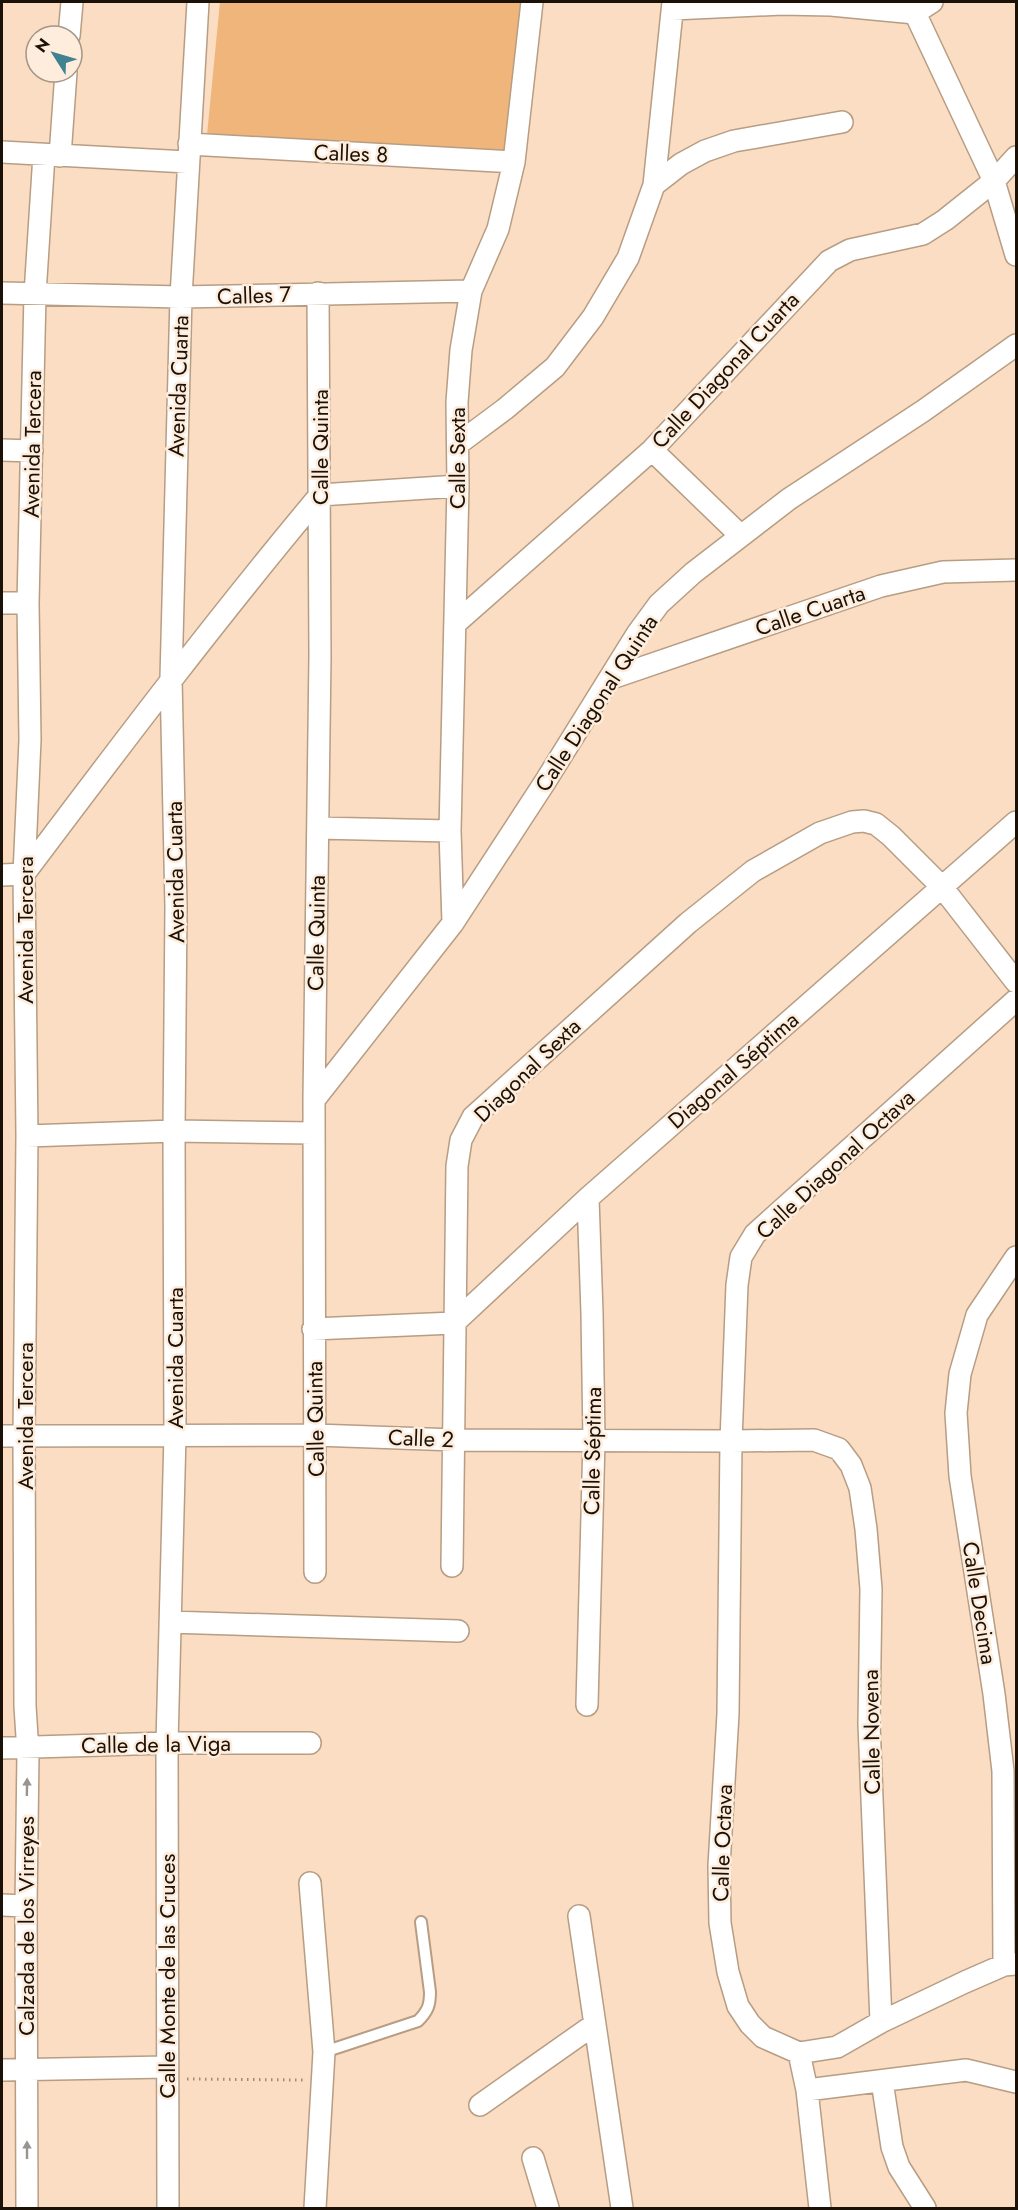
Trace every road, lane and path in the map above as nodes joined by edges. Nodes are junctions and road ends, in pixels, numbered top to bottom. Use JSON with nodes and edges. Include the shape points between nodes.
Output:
{"nodes":[{"id":1,"x":72,"y":2,"type":"edge"},
{"id":2,"x":198,"y":2,"type":"edge"},
{"id":3,"x":532,"y":2,"type":"edge"},
{"id":4,"x":673,"y":5,"type":"edge"},
{"id":5,"x":923,"y":7,"type":"edge"},
{"id":6,"x":70,"y":24,"type":"edge"},
{"id":7,"x":64,"y":84,"type":"edge"},
{"id":8,"x":842,"y":122,"type":"dead end"},
{"id":9,"x":2,"y":152,"type":"edge"},
{"id":10,"x":188,"y":153,"type":"junction"},
{"id":11,"x":52,"y":155,"type":"junction"},
{"id":12,"x":1017,"y":157,"type":"edge"},
{"id":13,"x":513,"y":162,"type":"junction"},
{"id":14,"x":994,"y":181,"type":"junction"},
{"id":15,"x":654,"y":185,"type":"junction"},
{"id":16,"x":1017,"y":255,"type":"edge"},
{"id":17,"x":471,"y":291,"type":"junction"},
{"id":18,"x":2,"y":293,"type":"edge"},
{"id":19,"x":318,"y":293,"type":"junction"},
{"id":20,"x":34,"y":294,"type":"junction"},
{"id":21,"x":180,"y":297,"type":"junction"},
{"id":22,"x":1017,"y":345,"type":"edge"},
{"id":23,"x":458,"y":444,"type":"junction"},
{"id":24,"x":2,"y":450,"type":"edge"},
{"id":25,"x":652,"y":450,"type":"junction"},
{"id":26,"x":32,"y":451,"type":"junction"},
{"id":27,"x":458,"y":486,"type":"junction"},
{"id":28,"x":320,"y":495,"type":"junction"},
{"id":29,"x":741,"y":536,"type":"junction"},
{"id":30,"x":1017,"y":570,"type":"edge"},
{"id":31,"x":2,"y":603,"type":"edge"},
{"id":32,"x":28,"y":603,"type":"junction"},
{"id":33,"x":456,"y":623,"type":"junction"},
{"id":34,"x":171,"y":678,"type":"junction"},
{"id":35,"x":609,"y":679,"type":"junction"},
{"id":36,"x":1017,"y":822,"type":"edge"},
{"id":37,"x":318,"y":828,"type":"junction"},
{"id":38,"x":450,"y":831,"type":"junction"},
{"id":39,"x":24,"y":874,"type":"junction"},
{"id":40,"x":2,"y":875,"type":"edge"},
{"id":41,"x":942,"y":887,"type":"junction"},
{"id":42,"x":453,"y":923,"type":"junction"},
{"id":43,"x":1017,"y":981,"type":"edge"},
{"id":44,"x":1017,"y":1000,"type":"edge"},
{"id":45,"x":314,"y":1100,"type":"junction"},
{"id":46,"x":174,"y":1131,"type":"junction"},
{"id":47,"x":314,"y":1133,"type":"junction"},
{"id":48,"x":27,"y":1136,"type":"junction"},
{"id":49,"x":588,"y":1198,"type":"junction"},
{"id":50,"x":1017,"y":1257,"type":"edge"},
{"id":51,"x":454,"y":1323,"type":"junction"},
{"id":52,"x":313,"y":1329,"type":"junction"},
{"id":53,"x":175,"y":1435,"type":"junction"},
{"id":54,"x":316,"y":1435,"type":"junction"},
{"id":55,"x":2,"y":1436,"type":"edge"},
{"id":56,"x":24,"y":1436,"type":"junction"},
{"id":57,"x":455,"y":1440,"type":"junction"},
{"id":58,"x":594,"y":1440,"type":"junction"},
{"id":59,"x":731,"y":1441,"type":"junction"},
{"id":60,"x":839,"y":1449,"type":"joint"},
{"id":61,"x":452,"y":1566,"type":"dead end"},
{"id":62,"x":315,"y":1572,"type":"dead end"},
{"id":63,"x":170,"y":1622,"type":"junction"},
{"id":64,"x":458,"y":1631,"type":"dead end"},
{"id":65,"x":587,"y":1705,"type":"dead end"},
{"id":66,"x":25,"y":1706,"type":"junction"},
{"id":67,"x":167,"y":1743,"type":"junction"},
{"id":68,"x":310,"y":1743,"type":"dead end"},
{"id":69,"x":28,"y":1746,"type":"junction"},
{"id":70,"x":2,"y":1753,"type":"edge"},
{"id":71,"x":310,"y":1883,"type":"dead end"},
{"id":72,"x":2,"y":1905,"type":"edge"},
{"id":73,"x":26,"y":1906,"type":"junction"},
{"id":74,"x":579,"y":1916,"type":"dead end"},
{"id":75,"x":421,"y":1922,"type":"dead end"},
{"id":76,"x":1010,"y":1964,"type":"edge"},
{"id":77,"x":881,"y":2022,"type":"junction"},
{"id":78,"x":595,"y":2024,"type":"junction"},
{"id":79,"x":324,"y":2052,"type":"junction"},
{"id":80,"x":799,"y":2052,"type":"junction"},
{"id":81,"x":2,"y":2070,"type":"edge"},
{"id":82,"x":26,"y":2070,"type":"junction"},
{"id":83,"x":167,"y":2073,"type":"junction"},
{"id":84,"x":323,"y":2080,"type":"junction"},
{"id":85,"x":882,"y":2081,"type":"junction"},
{"id":86,"x":1017,"y":2082,"type":"edge"},
{"id":87,"x":807,"y":2090,"type":"junction"},
{"id":88,"x":480,"y":2105,"type":"dead end"},
{"id":89,"x":533,"y":2158,"type":"dead end"},
{"id":90,"x":27,"y":2208,"type":"edge"},
{"id":91,"x":168,"y":2208,"type":"edge"},
{"id":92,"x":315,"y":2208,"type":"edge"},
{"id":93,"x":548,"y":2208,"type":"edge"},
{"id":94,"x":621,"y":2208,"type":"edge"},
{"id":95,"x":820,"y":2208,"type":"edge"},
{"id":96,"x":925,"y":2208,"type":"edge"}],
"edges":[{"from":1,"to":6,"type":"street"},
{"from":2,"to":10,"type":"street","name":"Avenida Cuarta"},
{"from":3,"to":13,"type":"street","name":"Calle Sexta"},
{"from":4,"to":5,"type":"street"},
{"from":4,"to":15,"type":"street"},
{"from":5,"to":14,"type":"street"},
{"from":7,"to":11,"type":"street","name":"Avenida Tercera"},
{"from":8,"to":15,"type":"street","via":[[734,141],[681,164]]},
{"from":9,"to":11,"type":"street","name":"Calles 8"},
{"from":10,"to":11,"type":"street","name":"Calles 8"},
{"from":10,"to":13,"type":"street","name":"Calles 8"},
{"from":10,"to":21,"type":"street","name":"Avenida Cuarta"},
{"from":11,"to":20,"type":"street","name":"Avenida Tercera"},
{"from":12,"to":14,"type":"street","name":"Calle Diagonal Cuarta"},
{"from":13,"to":17,"type":"street","name":"Calle Sexta","via":[[498,229]]},
{"from":14,"to":16,"type":"street"},
{"from":14,"to":25,"type":"street","name":"Calle Diagonal Cuarta","via":[[923,234],[850,250],[829,261]]},
{"from":15,"to":23,"type":"street","via":[[628,258],[587,325],[555,367]]},
{"from":17,"to":19,"type":"street","name":"Calles 7"},
{"from":17,"to":23,"type":"street","name":"Calle Sexta","via":[[460,350]]},
{"from":18,"to":20,"type":"street","name":"Calles 7"},
{"from":19,"to":21,"type":"street","name":"Calles 7"},
{"from":19,"to":28,"type":"street","name":"Calle Quinta"},
{"from":20,"to":21,"type":"street","name":"Calles 7"},
{"from":20,"to":26,"type":"street","name":"Avenida Tercera"},
{"from":21,"to":34,"type":"street","name":"Avenida Cuarta"},
{"from":22,"to":29,"type":"street","name":"Calle Diagonal Quinta","via":[[789,499]]},
{"from":23,"to":27,"type":"street","name":"Calle Sexta"},
{"from":24,"to":26,"type":"street"},
{"from":25,"to":29,"type":"street"},
{"from":25,"to":33,"type":"street","name":"Calle Diagonal Cuarta"},
{"from":26,"to":32,"type":"street","name":"Avenida Tercera"},
{"from":27,"to":28,"type":"street"},
{"from":27,"to":33,"type":"street","name":"Calle Sexta"},
{"from":28,"to":34,"type":"street"},
{"from":28,"to":37,"type":"street","name":"Calle Quinta"},
{"from":29,"to":35,"type":"street","name":"Calle Diagonal Quinta","via":[[659,604]]},
{"from":30,"to":35,"type":"street","name":"Calle Cuarta","via":[[943,572],[881,586]]},
{"from":31,"to":32,"type":"street"},
{"from":32,"to":39,"type":"street","name":"Avenida Tercera","via":[[30,740]]},
{"from":33,"to":38,"type":"street","name":"Calle Sexta"},
{"from":34,"to":39,"type":"street"},
{"from":34,"to":46,"type":"street","name":"Avenida Cuarta","via":[[176,906]]},
{"from":35,"to":42,"type":"street","name":"Calle Diagonal Quinta"},
{"from":36,"to":41,"type":"street","name":"Diagonal Séptima"},
{"from":37,"to":38,"type":"street"},
{"from":37,"to":45,"type":"street","name":"Calle Quinta"},
{"from":38,"to":42,"type":"street","name":"Calle Sexta"},
{"from":39,"to":40,"type":"street"},
{"from":39,"to":48,"type":"street","name":"Avenida Tercera"},
{"from":41,"to":43,"type":"street","name":"Diagonal Sexta"},
{"from":41,"to":49,"type":"street","name":"Diagonal Séptima"},
{"from":41,"to":51,"type":"street","name":"Diagonal Sexta","via":[[876,825],[852,822],[820,833],[753,871],[688,923],[473,1117],[461,1140],[457,1166]]},
{"from":42,"to":45,"type":"street","name":"Calle Diagonal Quinta"},
{"from":44,"to":59,"type":"street","name":"Calle Diagonal Octava","via":[[755,1234],[741,1257],[737,1285]]},
{"from":45,"to":47,"type":"street","name":"Calle Quinta"},
{"from":46,"to":47,"type":"street"},
{"from":46,"to":48,"type":"street"},
{"from":46,"to":53,"type":"street","name":"Avenida Cuarta"},
{"from":47,"to":52,"type":"street","name":"Calle Quinta"},
{"from":48,"to":56,"type":"street","name":"Avenida Tercera"},
{"from":49,"to":51,"type":"street","name":"Diagonal Séptima"},
{"from":49,"to":58,"type":"street","name":"Calle Séptima"},
{"from":50,"to":76,"type":"street","name":"Calle Decima","via":[[977,1315],[960,1374],[956,1413],[960,1476],[1003,1772]]},
{"from":51,"to":52,"type":"street"},
{"from":51,"to":57,"type":"street","name":"Diagonal Sexta"},
{"from":52,"to":54,"type":"street","name":"Calle Quinta"},
{"from":53,"to":54,"type":"street","name":"Calle 2"},
{"from":53,"to":56,"type":"street","name":"Calle 2"},
{"from":53,"to":63,"type":"street","name":"Avenida Cuarta"},
{"from":54,"to":57,"type":"street","name":"Calle 2"},
{"from":54,"to":62,"type":"street","name":"Calle Quinta"},
{"from":55,"to":56,"type":"street","name":"Calle 2"},
{"from":56,"to":66,"type":"street","name":"Avenida Tercera"},
{"from":57,"to":58,"type":"street","name":"Calle 2"},
{"from":57,"to":61,"type":"street","name":"Diagonal Sexta"},
{"from":58,"to":59,"type":"street","name":"Calle 2"},
{"from":58,"to":65,"type":"street","name":"Calle Séptima"},
{"from":59,"to":60,"type":"street","name":"Calle 2","via":[[814,1440]]},
{"from":59,"to":80,"type":"street","name":"Calle Octava","via":[[728,1714],[719,1866],[720,1923],[738,2006],[763,2037]]},
{"from":60,"to":77,"type":"street","name":"Calle Novena","via":[[860,1488],[871,1589],[869,1724]]},
{"from":63,"to":64,"type":"street"},
{"from":63,"to":67,"type":"street","name":"Avenida Cuarta"},
{"from":66,"to":69,"type":"street","name":"Calzada de los Virreyes"},
{"from":66,"to":70,"type":"street"},
{"from":67,"to":68,"type":"street","name":"Calle de la Viga"},
{"from":67,"to":69,"type":"street","name":"Calle de la Viga"},
{"from":67,"to":83,"type":"street","name":"Calle Monte de las Cruces"},
{"from":69,"to":70,"type":"street","name":"Calle de la Viga"},
{"from":73,"to":69,"type":"street","name":"Calzada de los Virreyes","one_way":true},
{"from":71,"to":79,"type":"street"},
{"from":72,"to":73,"type":"street"},
{"from":73,"to":82,"type":"street","name":"Calzada de los Virreyes"},
{"from":74,"to":78,"type":"street"},
{"from":75,"to":79,"type":"lane","via":[[430,1992],[427,2012],[418,2021]]},
{"from":76,"to":77,"type":"street"},
{"from":77,"to":80,"type":"street","via":[[837,2047]]},
{"from":78,"to":88,"type":"street"},
{"from":78,"to":94,"type":"street"},
{"from":79,"to":84,"type":"street"},
{"from":80,"to":87,"type":"street"},
{"from":81,"to":82,"type":"street"},
{"from":82,"to":83,"type":"street"},
{"from":90,"to":82,"type":"street","name":"Calzada de los Virreyes","one_way":true},
{"from":83,"to":84,"type":"path"},
{"from":83,"to":91,"type":"street","name":"Calle Monte de las Cruces"},
{"from":84,"to":92,"type":"street"},
{"from":85,"to":86,"type":"street","via":[[966,2070]]},
{"from":85,"to":87,"type":"street"},
{"from":85,"to":96,"type":"street","via":[[892,2147],[899,2167]]},
{"from":87,"to":95,"type":"street"},
{"from":89,"to":93,"type":"street"}]}
